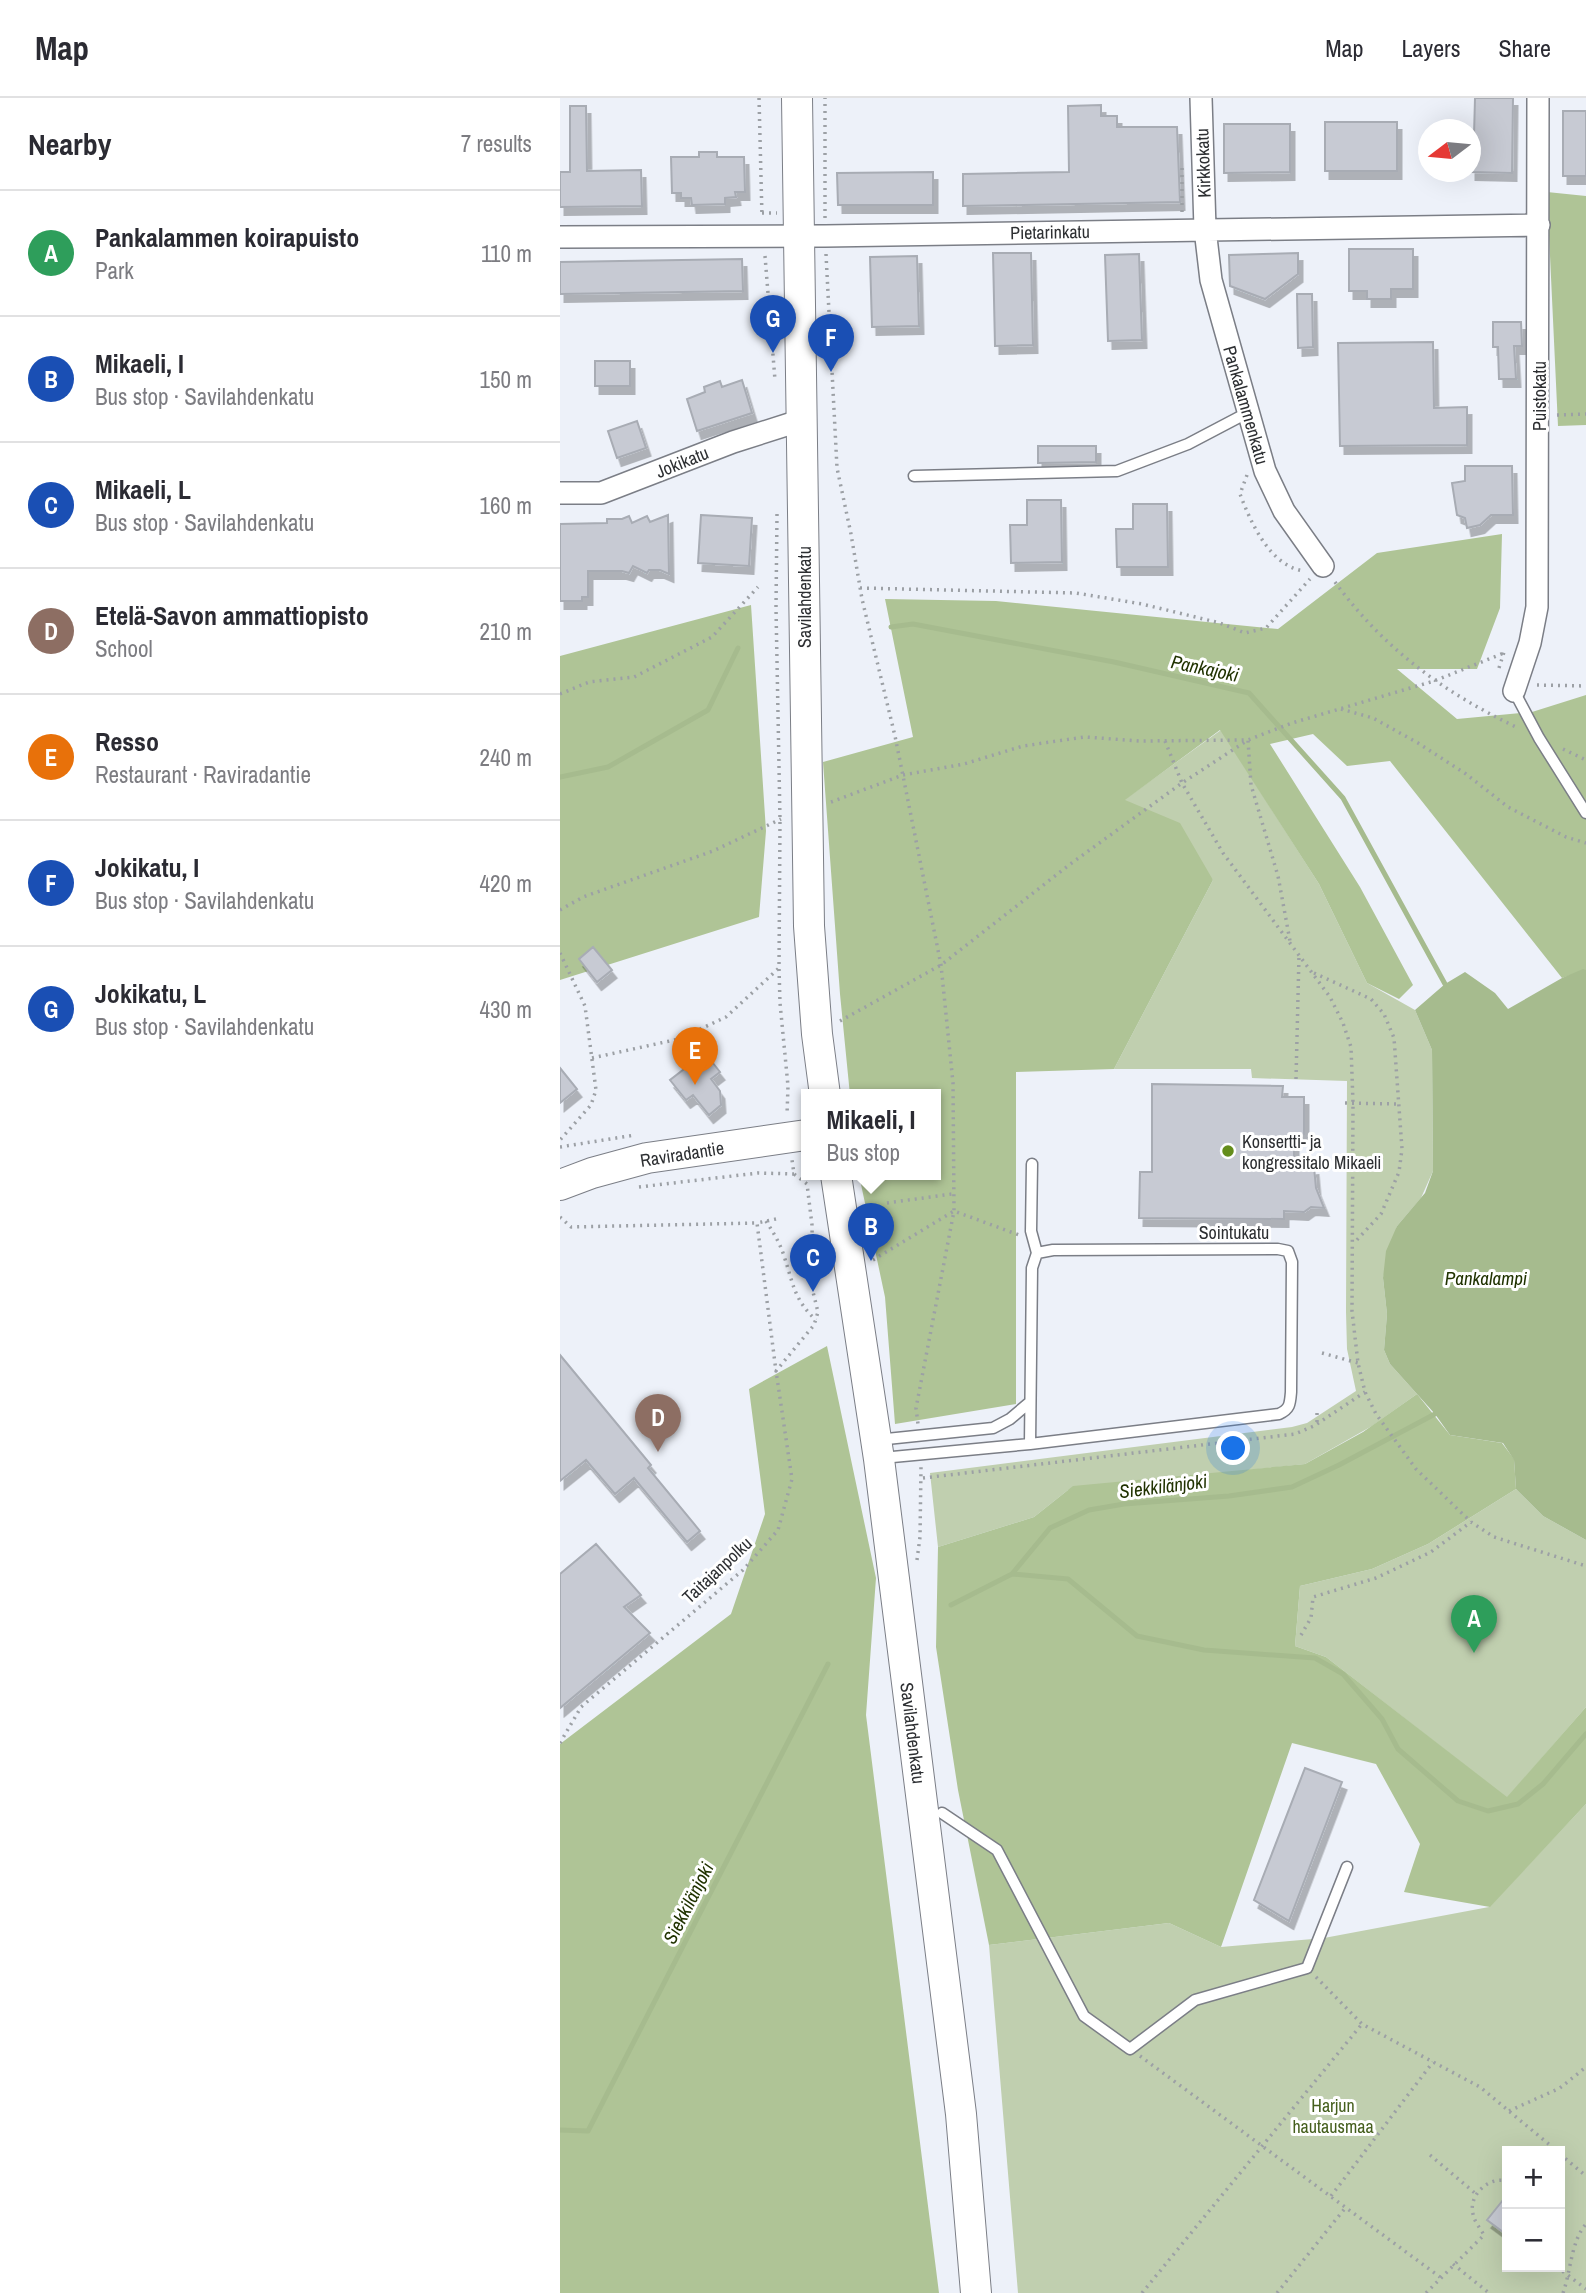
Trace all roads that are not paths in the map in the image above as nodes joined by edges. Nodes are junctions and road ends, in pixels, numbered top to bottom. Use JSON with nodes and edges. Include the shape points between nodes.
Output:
{"nodes":[{"id":1,"x":797,"y":98,"type":"edge"},
{"id":2,"x":1201,"y":98,"type":"edge"},
{"id":3,"x":1538,"y":98,"type":"edge"},
{"id":4,"x":1539,"y":225,"type":"junction"},
{"id":5,"x":1205,"y":229,"type":"junction"},
{"id":6,"x":813,"y":236,"type":"junction"},
{"id":7,"x":560,"y":237,"type":"edge"},
{"id":8,"x":1247,"y":413,"type":"junction"},
{"id":9,"x":802,"y":420,"type":"junction"},
{"id":10,"x":914,"y":476,"type":"dead end"},
{"id":11,"x":560,"y":493,"type":"edge"},
{"id":12,"x":1317,"y":572,"type":"road end"},
{"id":13,"x":1516,"y":688,"type":"joint"},
{"id":14,"x":1586,"y":813,"type":"edge"},
{"id":15,"x":824,"y":1089,"type":"edge"},
{"id":16,"x":798,"y":1136,"type":"edge"},
{"id":17,"x":1032,"y":1164,"type":"dead end"},
{"id":18,"x":837,"y":1180,"type":"edge"},
{"id":19,"x":560,"y":1185,"type":"edge"},
{"id":20,"x":1037,"y":1253,"type":"junction"},
{"id":21,"x":1030,"y":1402,"type":"junction"},
{"id":22,"x":1030,"y":1444,"type":"junction"},
{"id":23,"x":878,"y":1450,"type":"junction"},
{"id":24,"x":942,"y":1813,"type":"dead end"},
{"id":25,"x":1347,"y":1867,"type":"dead end"},
{"id":26,"x":976,"y":2293,"type":"edge"}],
"edges":[{"from":1,"to":6,"type":"main road","name":"Savilahdenkatu"},
{"from":2,"to":5,"type":"street","name":"Kirkkokatu"},
{"from":3,"to":4,"type":"street","name":"Puistokatu"},
{"from":4,"to":5,"type":"street","name":"Pietarinkatu"},
{"from":4,"to":13,"type":"street","name":"Puistokatu","via":[[1537,607]]},
{"from":5,"to":6,"type":"street","name":"Pietarinkatu"},
{"from":5,"to":8,"type":"street","name":"Pankalammenkatu","via":[[1211,280]]},
{"from":6,"to":7,"type":"street","name":"Pietarinkatu"},
{"from":6,"to":9,"type":"main road","name":"Savilahdenkatu"},
{"from":8,"to":10,"type":"lane","via":[[1188,444],[1117,471]]},
{"from":8,"to":12,"type":"street","name":"Pankalammenkatu","via":[[1265,471]]},
{"from":9,"to":11,"type":"street","name":"Jokikatu","via":[[601,494]]},
{"from":9,"to":15,"type":"main road","name":"Savilahdenkatu","via":[[790,606],[793,816]]},
{"from":13,"to":14,"type":"lane","via":[[1539,738]]},
{"from":16,"to":19,"type":"main road","name":"Raviradantie","via":[[647,1158]]},
{"from":17,"to":20,"type":"lane","via":[[1031,1231]]},
{"from":18,"to":23,"type":"main road","name":"Savilahdenkatu"},
{"from":20,"to":21,"type":"lane","via":[[1032,1268]]},
{"from":20,"to":22,"type":"lane","name":"Sointukatu","via":[[1288,1251],[1292,1262],[1291,1392],[1290,1405],[1279,1413]]},
{"from":21,"to":22,"type":"lane"},
{"from":21,"to":23,"type":"lane","via":[[993,1428],[919,1436]]},
{"from":22,"to":23,"type":"lane","name":"Sointukatu","via":[[920,1455]]},
{"from":23,"to":26,"type":"main road","name":"Savilahdenkatu","via":[[960,2100]]},
{"from":24,"to":25,"type":"lane","via":[[997,1850],[1084,2016],[1130,2049],[1195,2000],[1307,1968]]}]}
